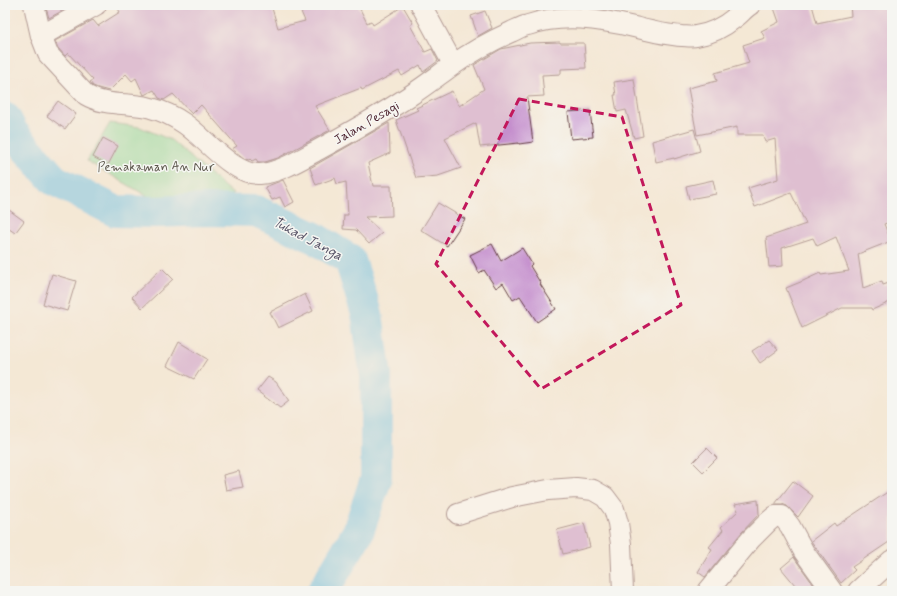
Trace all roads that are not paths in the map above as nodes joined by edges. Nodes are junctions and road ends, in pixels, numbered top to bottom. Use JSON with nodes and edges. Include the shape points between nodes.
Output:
{"nodes":[{"id":1,"x":34,"y":5,"type":"edge"},
{"id":2,"x":96,"y":5,"type":"edge"},
{"id":3,"x":421,"y":5,"type":"edge"},
{"id":4,"x":750,"y":5,"type":"edge"},
{"id":5,"x":40,"y":36,"type":"junction"},
{"id":6,"x":453,"y":64,"type":"junction"},
{"id":7,"x":458,"y":514,"type":"dead end"},
{"id":8,"x":892,"y":560,"type":"edge"},
{"id":9,"x":623,"y":591,"type":"edge"},
{"id":10,"x":708,"y":591,"type":"edge"},
{"id":11,"x":832,"y":591,"type":"edge"},
{"id":12,"x":858,"y":591,"type":"edge"}],
"edges":[{"from":1,"to":5,"type":"street","name":"Jalan Pesagi"},
{"from":2,"to":5,"type":"street"},
{"from":3,"to":6,"type":"street"},
{"from":4,"to":6,"type":"street","name":"Jalan Pesagi","via":[[717,29],[695,36],[670,35],[615,22],[589,19],[556,19],[528,24],[496,38]]},
{"from":5,"to":6,"type":"street","name":"Jalan Pesagi","via":[[48,54],[86,95],[104,102],[151,108],[167,114],[184,123],[230,163],[258,175],[288,165],[365,123],[401,102]]},
{"from":7,"to":9,"type":"street","via":[[512,497],[548,490],[593,490],[605,497],[614,509],[621,544]]},
{"from":8,"to":12,"type":"street"},
{"from":10,"to":11,"type":"street","via":[[750,539],[775,516],[782,516]]}]}
